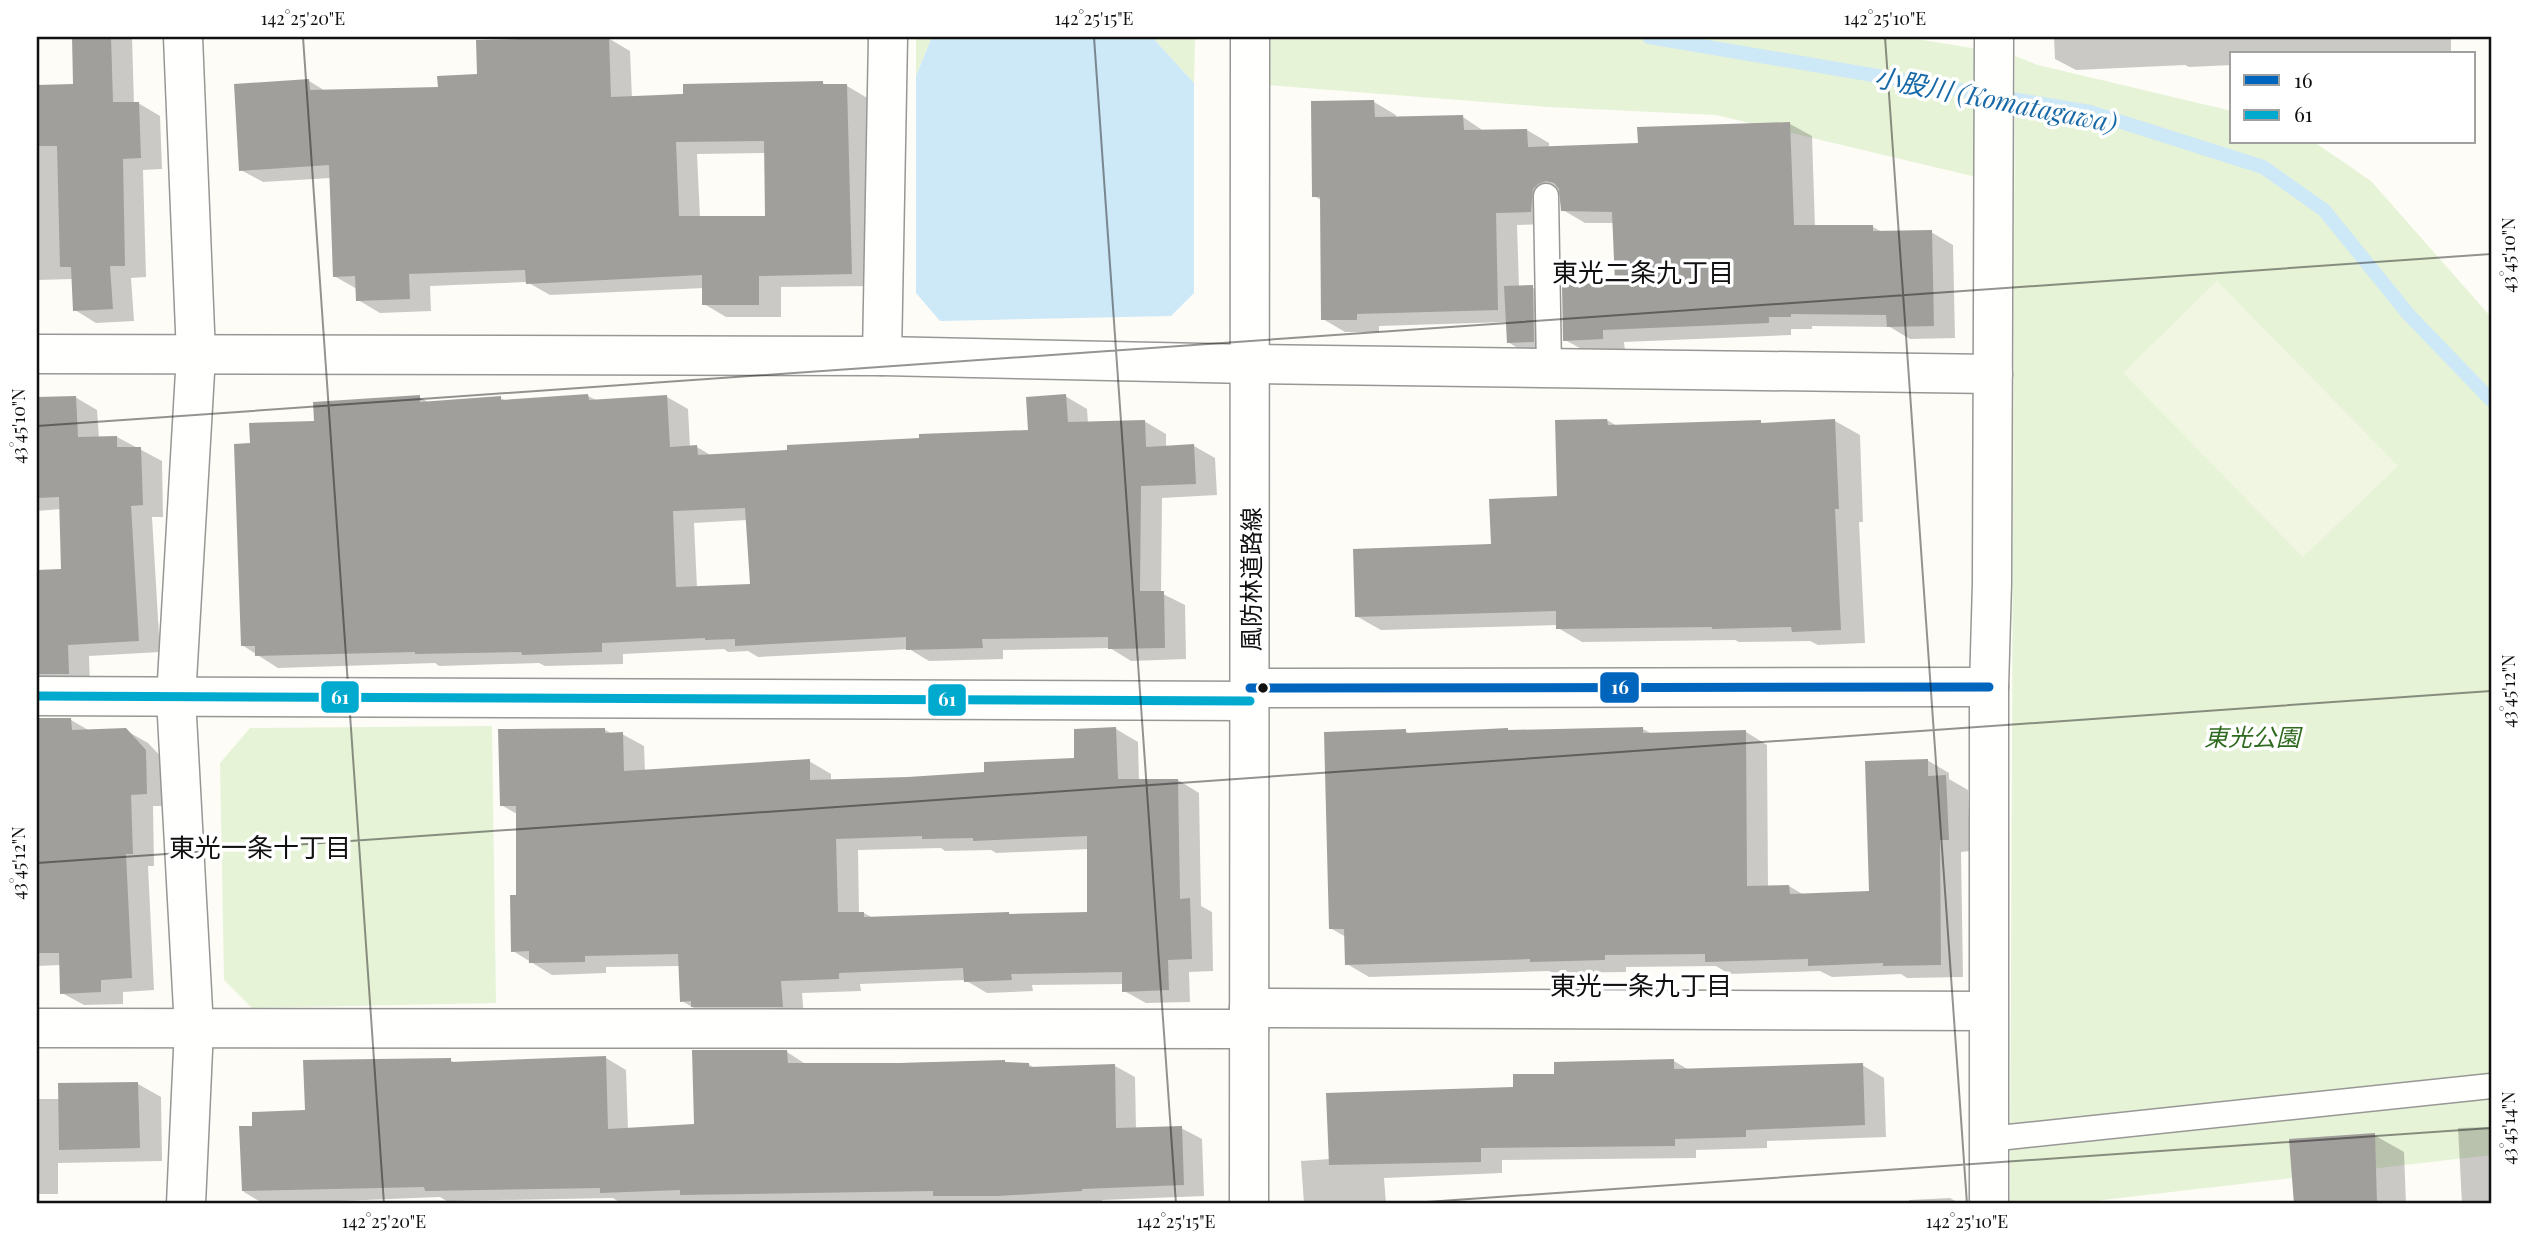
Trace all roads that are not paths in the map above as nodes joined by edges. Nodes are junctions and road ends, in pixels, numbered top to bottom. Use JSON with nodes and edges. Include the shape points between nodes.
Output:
{"nodes":[{"id":1,"x":183,"y":37,"type":"edge"},
{"id":2,"x":888,"y":37,"type":"edge"},
{"id":3,"x":1250,"y":37,"type":"edge"},
{"id":4,"x":1994,"y":50,"type":"edge"},
{"id":5,"x":1546,"y":196,"type":"dead end"},
{"id":6,"x":37,"y":354,"type":"edge"},
{"id":7,"x":196,"y":355,"type":"junction"},
{"id":8,"x":882,"y":356,"type":"junction"},
{"id":9,"x":1250,"y":364,"type":"junction"},
{"id":10,"x":1549,"y":368,"type":"junction"},
{"id":11,"x":1993,"y":374,"type":"junction"},
{"id":12,"x":1989,"y":687,"type":"junction"},
{"id":13,"x":1250,"y":695,"type":"junction"},
{"id":14,"x":37,"y":696,"type":"edge"},
{"id":15,"x":176,"y":698,"type":"junction"},
{"id":16,"x":1988,"y":1011,"type":"junction"},
{"id":17,"x":1249,"y":1019,"type":"junction"},
{"id":18,"x":37,"y":1028,"type":"edge"},
{"id":19,"x":194,"y":1028,"type":"junction"},
{"id":20,"x":2491,"y":1086,"type":"edge"},
{"id":21,"x":1989,"y":1139,"type":"junction"},
{"id":22,"x":186,"y":1204,"type":"edge"},
{"id":23,"x":1249,"y":1204,"type":"edge"},
{"id":24,"x":1989,"y":1204,"type":"edge"}],
"edges":[{"from":1,"to":7,"type":"street"},
{"from":2,"to":8,"type":"street"},
{"from":3,"to":9,"type":"street","name":"風防林道路線"},
{"from":4,"to":11,"type":"street"},
{"from":5,"to":10,"type":"lane"},
{"from":6,"to":7,"type":"street"},
{"from":7,"to":8,"type":"street"},
{"from":7,"to":15,"type":"street"},
{"from":8,"to":9,"type":"street"},
{"from":9,"to":10,"type":"street"},
{"from":9,"to":13,"type":"street","name":"風防林道路線"},
{"from":10,"to":11,"type":"street"},
{"from":11,"to":12,"type":"street"},
{"from":12,"to":13,"type":"street"},
{"from":12,"to":16,"type":"street"},
{"from":13,"to":15,"type":"street"},
{"from":13,"to":17,"type":"street","name":"風防林道路線"},
{"from":14,"to":15,"type":"street"},
{"from":15,"to":19,"type":"street"},
{"from":16,"to":17,"type":"street"},
{"from":16,"to":21,"type":"street"},
{"from":17,"to":19,"type":"street"},
{"from":17,"to":23,"type":"street","name":"風防林道路線"},
{"from":18,"to":19,"type":"street"},
{"from":19,"to":22,"type":"street"},
{"from":20,"to":21,"type":"lane"},
{"from":21,"to":24,"type":"street"}]}
